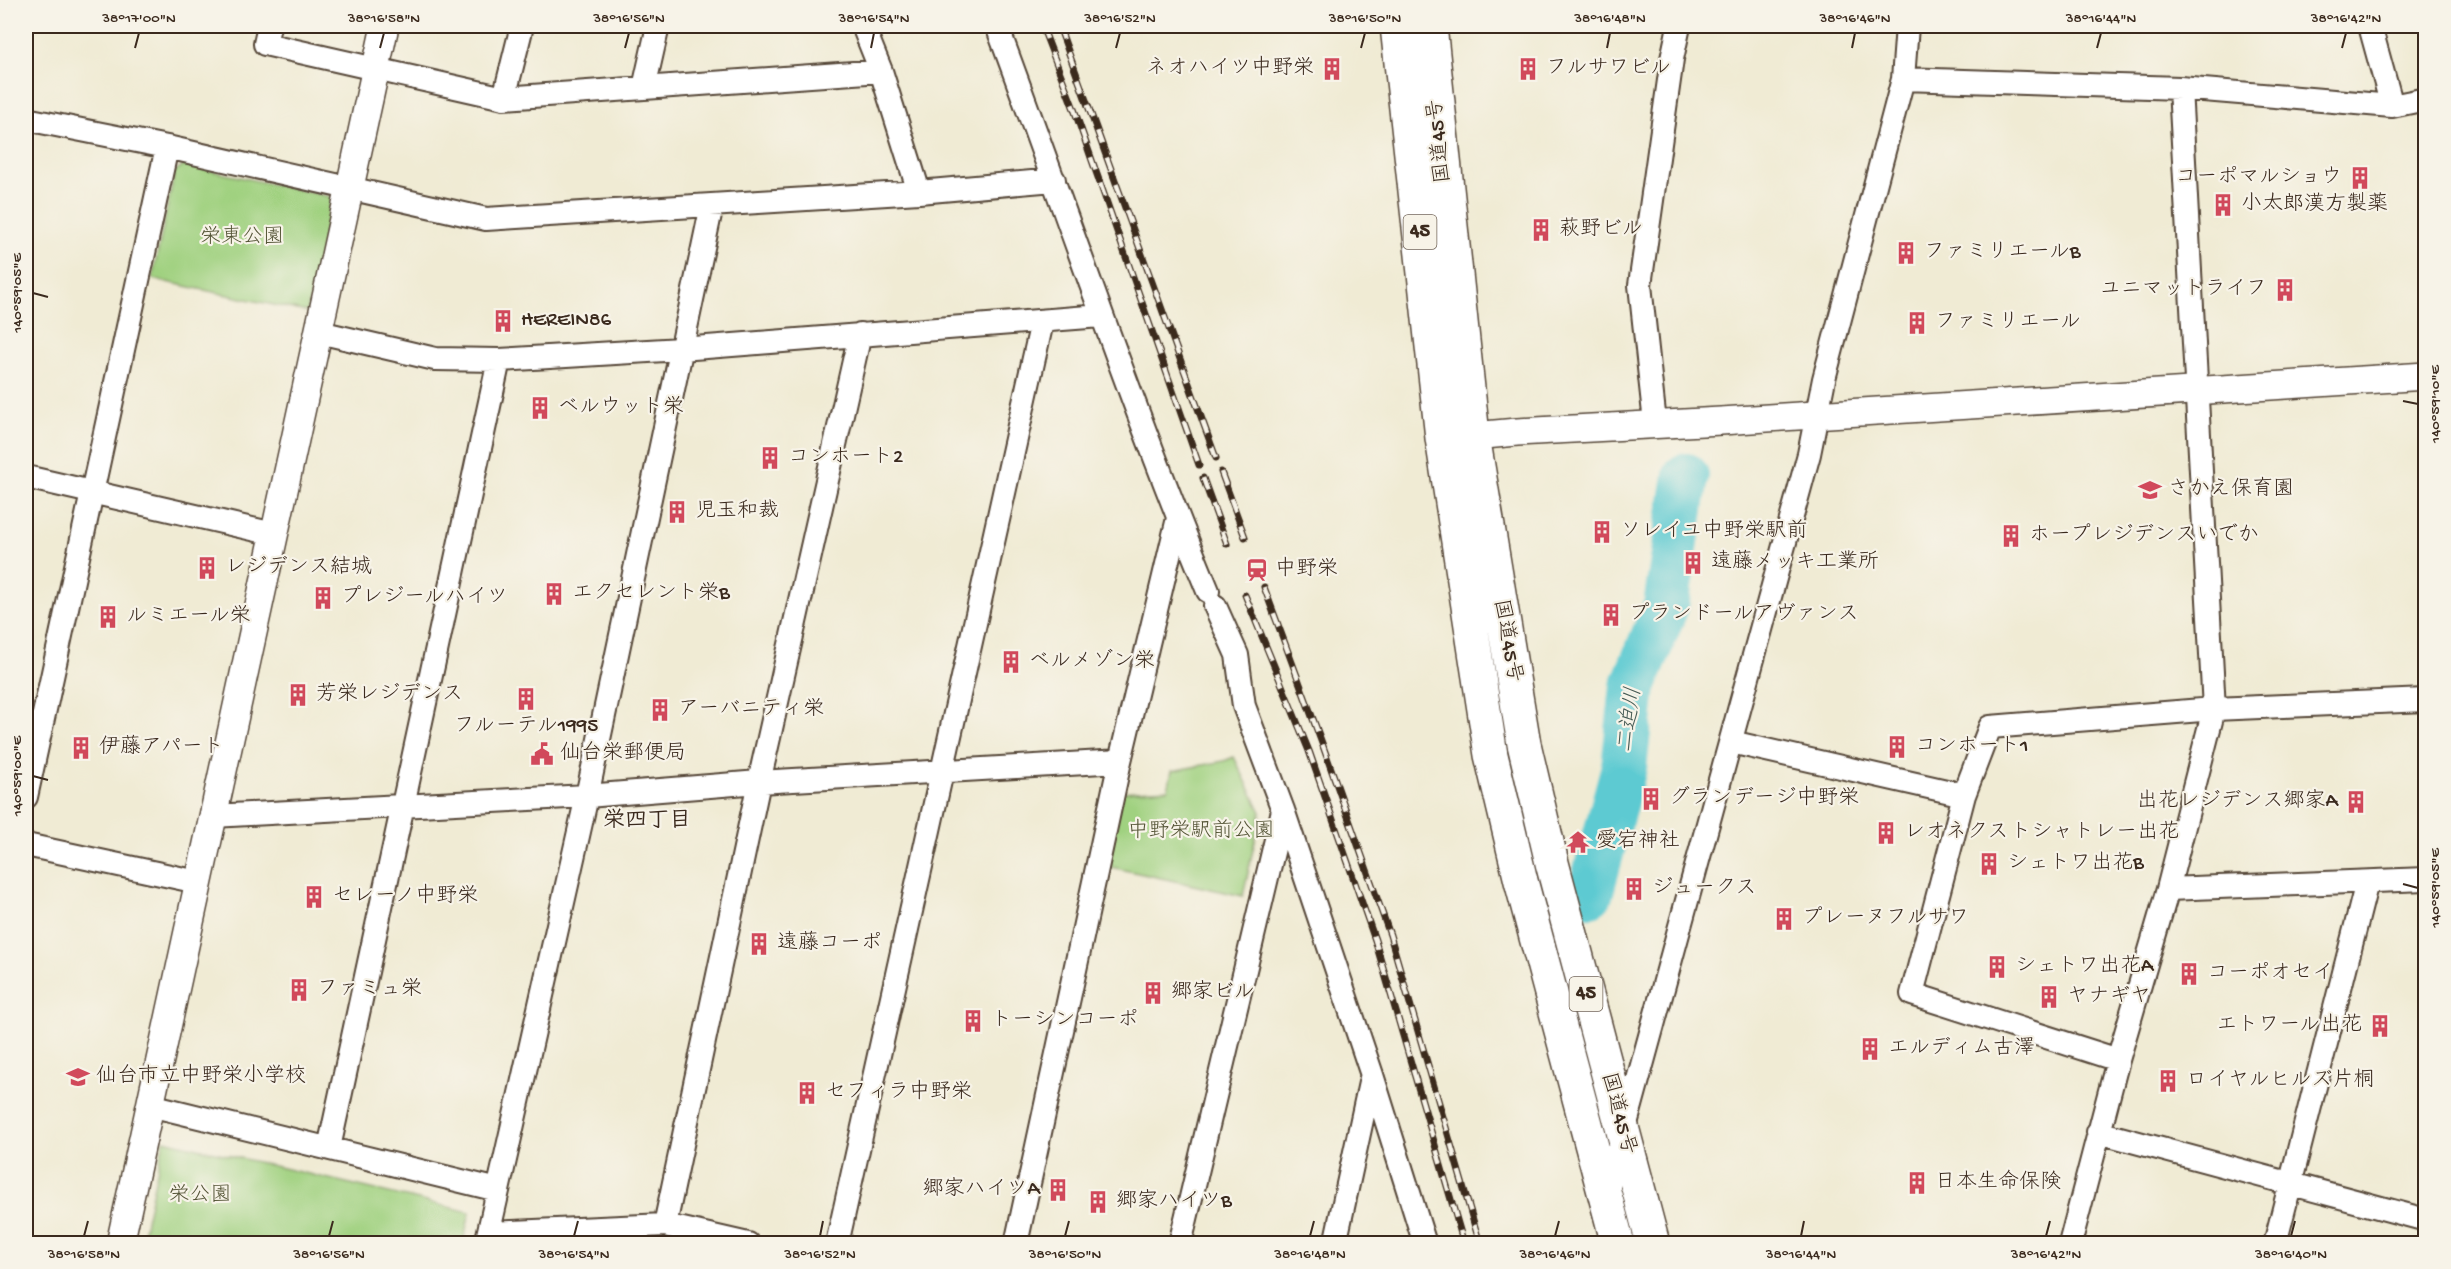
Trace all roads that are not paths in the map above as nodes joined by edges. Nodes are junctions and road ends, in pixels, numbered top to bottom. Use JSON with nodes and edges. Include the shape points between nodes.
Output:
{"nodes":[{"id":1,"x":270,"y":26,"type":"edge"},
{"id":2,"x":385,"y":26,"type":"edge"},
{"id":3,"x":522,"y":26,"type":"edge"},
{"id":4,"x":658,"y":26,"type":"edge"},
{"id":5,"x":862,"y":26,"type":"edge"},
{"id":6,"x":997,"y":26,"type":"edge"},
{"id":7,"x":1397,"y":26,"type":"edge"},
{"id":8,"x":1430,"y":26,"type":"edge"},
{"id":9,"x":1679,"y":26,"type":"edge"},
{"id":10,"x":1907,"y":26,"type":"edge"},
{"id":11,"x":2370,"y":26,"type":"edge"},
{"id":12,"x":375,"y":70,"type":"junction"},
{"id":13,"x":881,"y":71,"type":"junction"},
{"id":14,"x":1903,"y":79,"type":"junction"},
{"id":15,"x":644,"y":88,"type":"junction"},
{"id":16,"x":2180,"y":88,"type":"junction"},
{"id":17,"x":504,"y":98,"type":"junction"},
{"id":18,"x":2426,"y":99,"type":"edge"},
{"id":19,"x":2392,"y":106,"type":"junction"},
{"id":20,"x":26,"y":119,"type":"edge"},
{"id":21,"x":167,"y":147,"type":"junction"},
{"id":22,"x":1054,"y":180,"type":"junction"},
{"id":23,"x":350,"y":188,"type":"junction"},
{"id":24,"x":919,"y":192,"type":"junction"},
{"id":25,"x":712,"y":205,"type":"junction"},
{"id":26,"x":1101,"y":316,"type":"junction"},
{"id":27,"x":1042,"y":321,"type":"junction"},
{"id":28,"x":319,"y":332,"type":"junction"},
{"id":29,"x":860,"y":334,"type":"junction"},
{"id":30,"x":681,"y":349,"type":"junction"},
{"id":31,"x":500,"y":360,"type":"junction"},
{"id":32,"x":2426,"y":375,"type":"edge"},
{"id":33,"x":2197,"y":390,"type":"junction"},
{"id":34,"x":1819,"y":415,"type":"junction"},
{"id":35,"x":1655,"y":423,"type":"junction"},
{"id":36,"x":1458,"y":437,"type":"junction"},
{"id":37,"x":26,"y":477,"type":"edge"},
{"id":38,"x":92,"y":492,"type":"junction"},
{"id":39,"x":1178,"y":518,"type":"junction"},
{"id":40,"x":274,"y":534,"type":"junction"},
{"id":41,"x":2426,"y":700,"type":"edge"},
{"id":42,"x":2214,"y":709,"type":"junction"},
{"id":43,"x":1731,"y":742,"type":"junction"},
{"id":44,"x":1120,"y":761,"type":"junction"},
{"id":45,"x":943,"y":771,"type":"junction"},
{"id":46,"x":759,"y":782,"type":"junction"},
{"id":47,"x":1964,"y":795,"type":"junction"},
{"id":48,"x":26,"y":796,"type":"edge"},
{"id":49,"x":587,"y":796,"type":"junction"},
{"id":50,"x":404,"y":805,"type":"junction"},
{"id":51,"x":1283,"y":810,"type":"junction"},
{"id":52,"x":213,"y":816,"type":"junction"},
{"id":53,"x":26,"y":845,"type":"edge"},
{"id":54,"x":2426,"y":879,"type":"edge"},
{"id":55,"x":198,"y":882,"type":"junction"},
{"id":56,"x":2367,"y":882,"type":"junction"},
{"id":57,"x":2168,"y":889,"type":"junction"},
{"id":58,"x":2118,"y":1060,"type":"junction"},
{"id":59,"x":1372,"y":1075,"type":"junction"},
{"id":60,"x":150,"y":1105,"type":"junction"},
{"id":61,"x":2098,"y":1132,"type":"junction"},
{"id":62,"x":1623,"y":1137,"type":"junction"},
{"id":63,"x":329,"y":1148,"type":"junction"},
{"id":64,"x":2291,"y":1184,"type":"junction"},
{"id":65,"x":498,"y":1190,"type":"junction"},
{"id":66,"x":1606,"y":1197,"type":"junction"},
{"id":67,"x":1642,"y":1203,"type":"junction"},
{"id":68,"x":2426,"y":1220,"type":"edge"},
{"id":69,"x":665,"y":1225,"type":"junction"},
{"id":70,"x":488,"y":1238,"type":"edge"},
{"id":71,"x":120,"y":1244,"type":"edge"},
{"id":72,"x":748,"y":1244,"type":"edge"},
{"id":73,"x":837,"y":1244,"type":"edge"},
{"id":74,"x":1016,"y":1244,"type":"edge"},
{"id":75,"x":1180,"y":1244,"type":"edge"},
{"id":76,"x":1335,"y":1244,"type":"edge"},
{"id":77,"x":1425,"y":1244,"type":"edge"},
{"id":78,"x":1618,"y":1244,"type":"edge"},
{"id":79,"x":1627,"y":1244,"type":"edge"},
{"id":80,"x":1653,"y":1244,"type":"edge"},
{"id":81,"x":2070,"y":1244,"type":"edge"},
{"id":82,"x":2275,"y":1244,"type":"edge"}],
"edges":[{"from":1,"to":12,"type":"street","via":[[265,44]]},
{"from":2,"to":12,"type":"street"},
{"from":3,"to":17,"type":"street"},
{"from":4,"to":15,"type":"street"},
{"from":5,"to":13,"type":"street"},
{"from":6,"to":22,"type":"street"},
{"from":7,"to":36,"type":"highway","name":"国道45号","number":"45"},
{"from":8,"to":36,"type":"highway","name":"国道45号","number":"45"},
{"from":9,"to":35,"type":"street","via":[[1640,285]]},
{"from":10,"to":14,"type":"street"},
{"from":11,"to":19,"type":"street"},
{"from":12,"to":17,"type":"street"},
{"from":12,"to":23,"type":"street"},
{"from":13,"to":15,"type":"street"},
{"from":13,"to":24,"type":"street"},
{"from":14,"to":16,"type":"street"},
{"from":14,"to":34,"type":"street","via":[[1824,380]]},
{"from":15,"to":17,"type":"street"},
{"from":16,"to":19,"type":"street"},
{"from":16,"to":33,"type":"street"},
{"from":18,"to":19,"type":"street"},
{"from":20,"to":21,"type":"street"},
{"from":21,"to":23,"type":"street"},
{"from":21,"to":38,"type":"street"},
{"from":22,"to":24,"type":"street"},
{"from":22,"to":26,"type":"street"},
{"from":23,"to":25,"type":"street","via":[[486,219]]},
{"from":23,"to":28,"type":"street"},
{"from":24,"to":25,"type":"street"},
{"from":25,"to":30,"type":"street"},
{"from":26,"to":27,"type":"street"},
{"from":26,"to":39,"type":"street"},
{"from":27,"to":29,"type":"street"},
{"from":27,"to":45,"type":"street"},
{"from":28,"to":31,"type":"street","via":[[435,359]]},
{"from":28,"to":40,"type":"street"},
{"from":29,"to":30,"type":"street"},
{"from":29,"to":46,"type":"street"},
{"from":30,"to":31,"type":"street"},
{"from":30,"to":49,"type":"street"},
{"from":31,"to":50,"type":"street"},
{"from":32,"to":33,"type":"street"},
{"from":33,"to":34,"type":"street"},
{"from":33,"to":42,"type":"street"},
{"from":34,"to":35,"type":"street"},
{"from":34,"to":43,"type":"street"},
{"from":35,"to":36,"type":"street"},
{"from":36,"to":62,"type":"highway","name":"国道45号","number":"45","via":[[1552,863]]},
{"from":36,"to":66,"type":"highway","name":"国道45号","number":"45","via":[[1456,537],[1493,767]]},
{"from":37,"to":38,"type":"street"},
{"from":38,"to":40,"type":"street"},
{"from":38,"to":48,"type":"street"},
{"from":39,"to":44,"type":"street"},
{"from":39,"to":51,"type":"street","via":[[1237,656],[1244,706]]},
{"from":40,"to":52,"type":"street"},
{"from":41,"to":42,"type":"street"},
{"from":42,"to":47,"type":"street","via":[[1990,727]]},
{"from":42,"to":57,"type":"street"},
{"from":43,"to":47,"type":"street"},
{"from":43,"to":62,"type":"street"},
{"from":44,"to":45,"type":"street"},
{"from":44,"to":74,"type":"street"},
{"from":45,"to":46,"type":"street"},
{"from":45,"to":73,"type":"street"},
{"from":46,"to":49,"type":"street"},
{"from":46,"to":69,"type":"street"},
{"from":47,"to":58,"type":"street","via":[[1912,994]]},
{"from":49,"to":50,"type":"street"},
{"from":49,"to":65,"type":"street"},
{"from":50,"to":52,"type":"street"},
{"from":50,"to":63,"type":"street"},
{"from":51,"to":59,"type":"street"},
{"from":51,"to":75,"type":"street"},
{"from":52,"to":55,"type":"street"},
{"from":53,"to":55,"type":"street"},
{"from":54,"to":56,"type":"street"},
{"from":55,"to":60,"type":"street"},
{"from":56,"to":57,"type":"street"},
{"from":56,"to":64,"type":"street"},
{"from":57,"to":58,"type":"street"},
{"from":58,"to":61,"type":"street"},
{"from":59,"to":76,"type":"street"},
{"from":59,"to":77,"type":"street"},
{"from":60,"to":63,"type":"street"},
{"from":60,"to":71,"type":"street"},
{"from":61,"to":64,"type":"street"},
{"from":61,"to":81,"type":"street"},
{"from":62,"to":66,"type":"street"},
{"from":62,"to":67,"type":"highway","name":"国道45号","number":"45"},
{"from":63,"to":65,"type":"street"},
{"from":64,"to":68,"type":"street"},
{"from":64,"to":82,"type":"street"},
{"from":65,"to":70,"type":"street"},
{"from":66,"to":78,"type":"highway","name":"国道45号","number":"45"},
{"from":67,"to":79,"type":"street"},
{"from":67,"to":80,"type":"highway","name":"国道45号","number":"45"},
{"from":69,"to":70,"type":"street"},
{"from":69,"to":72,"type":"street"}]}
